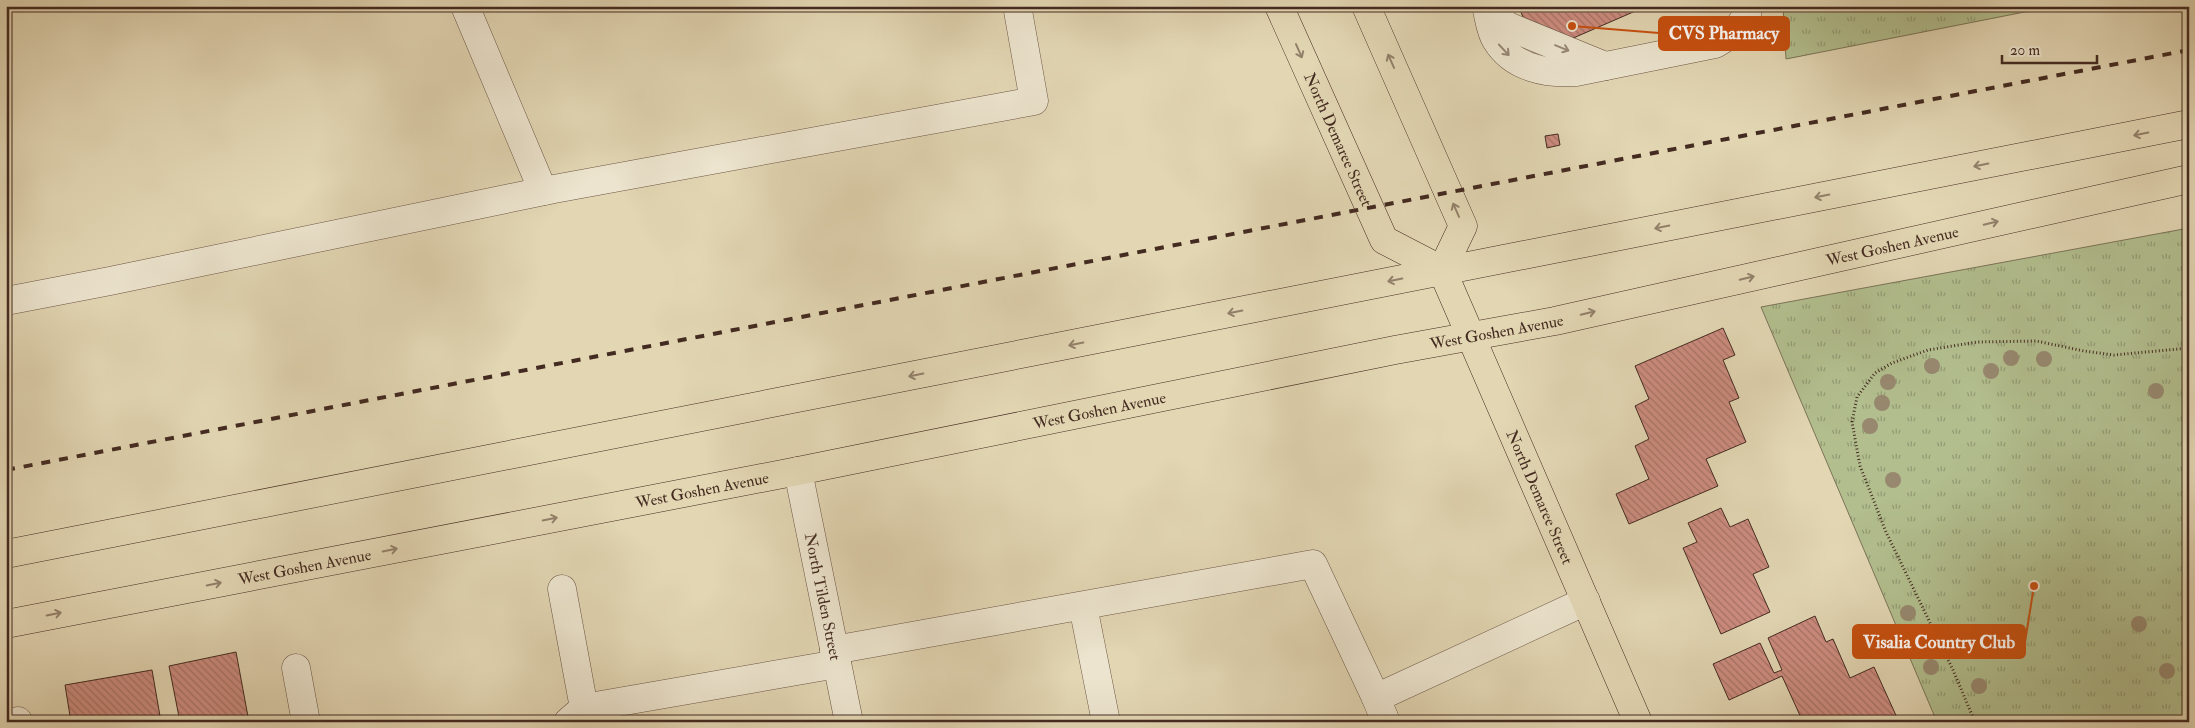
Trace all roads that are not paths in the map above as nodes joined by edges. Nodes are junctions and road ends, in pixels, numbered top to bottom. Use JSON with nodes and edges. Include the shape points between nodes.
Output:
{"nodes":[{"id":1,"x":465,"y":6,"type":"edge"},
{"id":2,"x":1279,"y":6,"type":"edge"},
{"id":3,"x":1366,"y":6,"type":"edge"},
{"id":4,"x":1486,"y":6,"type":"edge"},
{"id":5,"x":1493,"y":6,"type":"edge"},
{"id":6,"x":1747,"y":6,"type":"edge"},
{"id":7,"x":1016,"y":8,"type":"edge"},
{"id":8,"x":1605,"y":66,"type":"junction"},
{"id":9,"x":2189,"y":124,"type":"edge"},
{"id":10,"x":2189,"y":179,"type":"edge"},
{"id":11,"x":544,"y":191,"type":"junction"},
{"id":12,"x":1442,"y":270,"type":"junction"},
{"id":13,"x":6,"y":301,"type":"edge"},
{"id":14,"x":1472,"y":336,"type":"junction"},
{"id":15,"x":798,"y":471,"type":"junction"},
{"id":16,"x":6,"y":554,"type":"edge"},
{"id":17,"x":562,"y":589,"type":"dead end"},
{"id":18,"x":1586,"y":601,"type":"junction"},
{"id":19,"x":1083,"y":606,"type":"junction"},
{"id":20,"x":6,"y":624,"type":"edge"},
{"id":21,"x":836,"y":657,"type":"junction"},
{"id":22,"x":296,"y":668,"type":"dead end"},
{"id":23,"x":1381,"y":710,"type":"edge"},
{"id":24,"x":576,"y":715,"type":"edge"},
{"id":25,"x":306,"y":722,"type":"edge"},
{"id":26,"x":849,"y":722,"type":"edge"},
{"id":27,"x":1106,"y":722,"type":"edge"},
{"id":28,"x":1638,"y":722,"type":"edge"}],
"edges":[{"from":1,"to":11,"type":"street"},
{"from":2,"to":12,"type":"main road","name":"North Demaree Street","one_way":true,"via":[[1384,240]]},
{"from":12,"to":3,"type":"main road","one_way":true,"via":[[1463,226]]},
{"from":4,"to":8,"type":"street","one_way":true,"via":[[1495,39],[1518,62],[1558,73]]},
{"from":5,"to":8,"type":"street","one_way":true,"via":[[1506,25]]},
{"from":6,"to":8,"type":"street","via":[[1747,15],[1735,32],[1715,44]]},
{"from":7,"to":11,"type":"street","via":[[1034,101]]},
{"from":9,"to":12,"type":"main road","one_way":true},
{"from":14,"to":10,"type":"main road","name":"West Goshen Avenue","one_way":true},
{"from":11,"to":13,"type":"street"},
{"from":12,"to":14,"type":"main road","name":"North Demaree Street"},
{"from":12,"to":16,"type":"main road","one_way":true},
{"from":14,"to":15,"type":"main road","name":"West Goshen Avenue"},
{"from":14,"to":18,"type":"main road","name":"North Demaree Street"},
{"from":20,"to":15,"type":"main road","name":"West Goshen Avenue","one_way":true},
{"from":15,"to":21,"type":"street","name":"North Tilden Street"},
{"from":17,"to":24,"type":"street"},
{"from":18,"to":23,"type":"street"},
{"from":18,"to":28,"type":"main road","name":"North Demaree Street"},
{"from":19,"to":21,"type":"street"},
{"from":19,"to":23,"type":"street","via":[[1313,564]]},
{"from":19,"to":27,"type":"street"},
{"from":21,"to":24,"type":"street"},
{"from":21,"to":26,"type":"street","name":"North Tilden Street"},
{"from":22,"to":25,"type":"street"}]}
